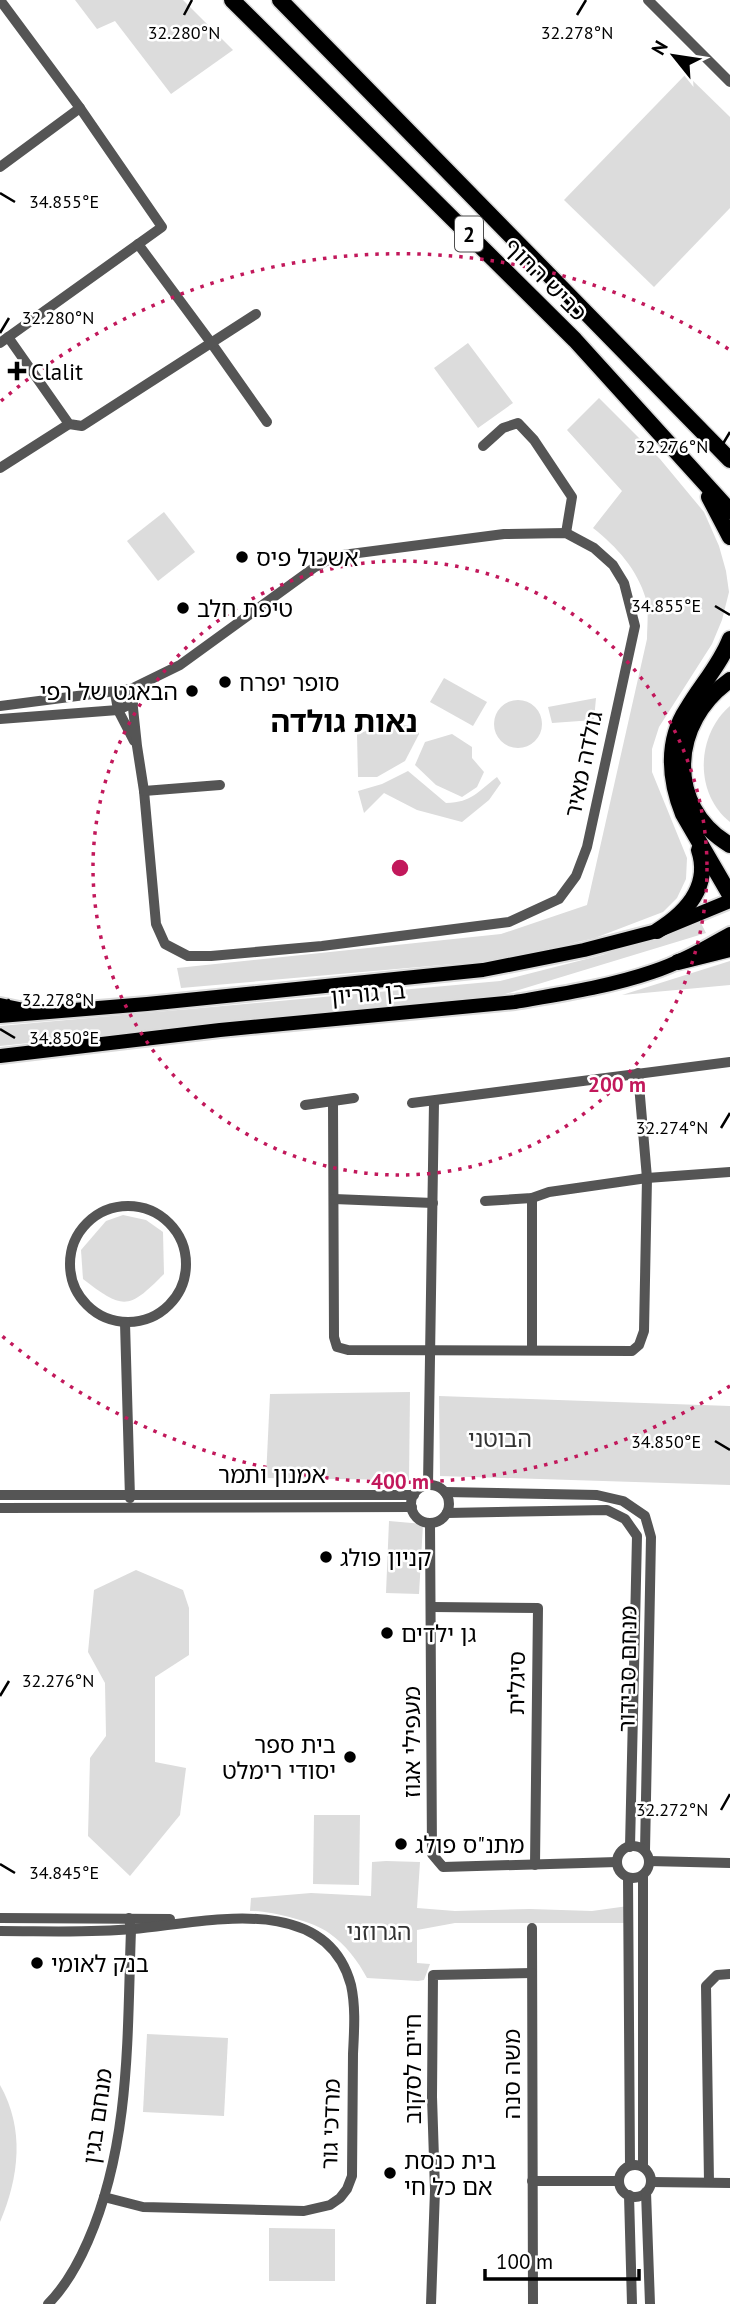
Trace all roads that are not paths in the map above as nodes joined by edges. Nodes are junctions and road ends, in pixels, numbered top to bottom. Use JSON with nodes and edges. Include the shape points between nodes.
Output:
{"nodes":[{"id":1,"x":232,"y":0,"type":"edge"},
{"id":2,"x":280,"y":0,"type":"edge"},
{"id":3,"x":648,"y":0,"type":"edge"},
{"id":4,"x":1,"y":6,"type":"edge"},
{"id":5,"x":730,"y":82,"type":"edge"},
{"id":6,"x":80,"y":108,"type":"junction"},
{"id":7,"x":0,"y":167,"type":"edge"},
{"id":8,"x":138,"y":244,"type":"junction"},
{"id":9,"x":256,"y":314,"type":"dead end"},
{"id":10,"x":4,"y":340,"type":"edge"},
{"id":11,"x":212,"y":344,"type":"junction"},
{"id":12,"x":267,"y":422,"type":"dead end"},
{"id":13,"x":69,"y":424,"type":"junction"},
{"id":14,"x":483,"y":446,"type":"dead end"},
{"id":15,"x":728,"y":457,"type":"edge"},
{"id":16,"x":0,"y":468,"type":"edge"},
{"id":17,"x":697,"y":476,"type":"junction"},
{"id":18,"x":730,"y":511,"type":"edge"},
{"id":19,"x":566,"y":533,"type":"junction"},
{"id":20,"x":730,"y":537,"type":"edge"},
{"id":21,"x":730,"y":639,"type":"edge"},
{"id":22,"x":730,"y":680,"type":"edge"},
{"id":23,"x":131,"y":689,"type":"junction"},
{"id":24,"x":115,"y":693,"type":"junction"},
{"id":25,"x":133,"y":703,"type":"junction"},
{"id":26,"x":3,"y":705,"type":"edge"},
{"id":27,"x":118,"y":710,"type":"junction"},
{"id":28,"x":4,"y":718,"type":"edge"},
{"id":29,"x":137,"y":746,"type":"junction"},
{"id":30,"x":220,"y":785,"type":"dead end"},
{"id":31,"x":144,"y":791,"type":"junction"},
{"id":32,"x":694,"y":834,"type":"junction"},
{"id":33,"x":730,"y":845,"type":"edge"},
{"id":34,"x":730,"y":895,"type":"edge"},
{"id":35,"x":730,"y":901,"type":"edge"},
{"id":36,"x":657,"y":931,"type":"junction"},
{"id":37,"x":730,"y":934,"type":"edge"},
{"id":38,"x":730,"y":949,"type":"edge"},
{"id":39,"x":678,"y":962,"type":"junction"},
{"id":40,"x":0,"y":1004,"type":"edge"},
{"id":41,"x":39,"y":1013,"type":"junction"},
{"id":42,"x":0,"y":1016,"type":"edge"},
{"id":43,"x":21,"y":1054,"type":"junction"},
{"id":44,"x":0,"y":1056,"type":"edge"},
{"id":45,"x":730,"y":1062,"type":"edge"},
{"id":46,"x":0,"y":1066,"type":"edge"},
{"id":47,"x":638,"y":1073,"type":"junction"},
{"id":48,"x":354,"y":1098,"type":"dead end"},
{"id":49,"x":333,"y":1102,"type":"junction"},
{"id":50,"x":434,"y":1102,"type":"junction"},
{"id":51,"x":412,"y":1103,"type":"dead end"},
{"id":52,"x":304,"y":1105,"type":"dead end"},
{"id":53,"x":730,"y":1172,"type":"edge"},
{"id":54,"x":647,"y":1178,"type":"junction"},
{"id":55,"x":532,"y":1198,"type":"junction"},
{"id":56,"x":334,"y":1199,"type":"junction"},
{"id":57,"x":485,"y":1201,"type":"dead end"},
{"id":58,"x":433,"y":1203,"type":"junction"},
{"id":59,"x":125,"y":1323,"type":"junction"},
{"id":60,"x":532,"y":1350,"type":"junction"},
{"id":61,"x":430,"y":1351,"type":"junction"},
{"id":62,"x":428,"y":1485,"type":"junction"},
{"id":63,"x":445,"y":1492,"type":"junction"},
{"id":64,"x":1,"y":1494,"type":"edge"},
{"id":65,"x":130,"y":1494,"type":"junction"},
{"id":66,"x":414,"y":1494,"type":"junction"},
{"id":67,"x":412,"y":1507,"type":"junction"},
{"id":68,"x":0,"y":1508,"type":"edge"},
{"id":69,"x":130,"y":1508,"type":"junction"},
{"id":70,"x":316,"y":1508,"type":"junction"},
{"id":71,"x":447,"y":1513,"type":"junction"},
{"id":72,"x":318,"y":1521,"type":"dead end"},
{"id":73,"x":430,"y":1523,"type":"junction"},
{"id":74,"x":432,"y":1607,"type":"junction"},
{"id":75,"x":630,"y":1847,"type":"junction"},
{"id":76,"x":647,"y":1856,"type":"junction"},
{"id":77,"x":617,"y":1862,"type":"junction"},
{"id":78,"x":730,"y":1863,"type":"edge"},
{"id":79,"x":535,"y":1865,"type":"junction"},
{"id":80,"x":643,"y":1875,"type":"junction"},
{"id":81,"x":628,"y":1878,"type":"junction"},
{"id":82,"x":0,"y":1917,"type":"edge"},
{"id":83,"x":130,"y":1924,"type":"junction"},
{"id":84,"x":533,"y":1928,"type":"dead end"},
{"id":85,"x":0,"y":1931,"type":"edge"},
{"id":86,"x":532,"y":1973,"type":"junction"},
{"id":87,"x":730,"y":1974,"type":"edge"},
{"id":88,"x":630,"y":2165,"type":"junction"},
{"id":89,"x":643,"y":2167,"type":"junction"},
{"id":90,"x":532,"y":2181,"type":"junction"},
{"id":91,"x":619,"y":2181,"type":"junction"},
{"id":92,"x":709,"y":2182,"type":"junction"},
{"id":93,"x":730,"y":2183,"type":"edge"},
{"id":94,"x":649,"y":2187,"type":"junction"},
{"id":95,"x":629,"y":2196,"type":"junction"},
{"id":96,"x":104,"y":2197,"type":"junction"},
{"id":97,"x":48,"y":2304,"type":"edge"},
{"id":98,"x":431,"y":2304,"type":"edge"},
{"id":99,"x":533,"y":2304,"type":"edge"},
{"id":100,"x":632,"y":2304,"type":"edge"},
{"id":101,"x":650,"y":2304,"type":"edge"}],
"edges":[{"from":1,"to":17,"type":"highway","name":"כביש החוף","number":"2","via":[[575,340]]},
{"from":2,"to":15,"type":"highway","name":"כביש החוף","number":"2"},
{"from":3,"to":5,"type":"street"},
{"from":4,"to":6,"type":"street"},
{"from":6,"to":7,"type":"street"},
{"from":6,"to":8,"type":"street","via":[[162,227]]},
{"from":8,"to":10,"type":"street"},
{"from":8,"to":11,"type":"street"},
{"from":9,"to":11,"type":"street"},
{"from":10,"to":13,"type":"street"},
{"from":11,"to":12,"type":"street"},
{"from":11,"to":13,"type":"street","via":[[82,426]]},
{"from":13,"to":16,"type":"street"},
{"from":14,"to":19,"type":"street","via":[[503,428],[518,423],[572,497]]},
{"from":17,"to":18,"type":"highway","name":"כביש החוף","number":"2"},
{"from":17,"to":20,"type":"highway"},
{"from":19,"to":23,"type":"street","via":[[503,534],[335,556],[180,664]]},
{"from":19,"to":31,"type":"street","name":"גולדה מאיר","via":[[594,548],[612,565],[624,583],[635,626],[587,846],[576,876],[559,899],[509,922],[322,946],[188,956],[165,944],[156,924]]},
{"from":21,"to":32,"type":"highway","via":[[686,710],[672,750],[677,799]]},
{"from":22,"to":33,"type":"highway","via":[[696,716],[683,768],[693,808],[713,833]]},
{"from":23,"to":24,"type":"street"},
{"from":23,"to":25,"type":"street","name":"גולדה מאיר"},
{"from":24,"to":26,"type":"street"},
{"from":24,"to":27,"type":"street","name":"גולדה מאיר"},
{"from":25,"to":27,"type":"street"},
{"from":25,"to":29,"type":"street","name":"גולדה מאיר"},
{"from":26,"to":28,"type":"street"},
{"from":27,"to":28,"type":"street"},
{"from":27,"to":29,"type":"street","name":"גולדה מאיר"},
{"from":29,"to":31,"type":"street","name":"גולדה מאיר"},
{"from":30,"to":31,"type":"street"},
{"from":32,"to":34,"type":"highway"},
{"from":32,"to":36,"type":"highway","via":[[702,879],[680,914]]},
{"from":35,"to":36,"type":"main road","name":"בן גוריון"},
{"from":36,"to":41,"type":"main road","name":"בן גוריון","via":[[483,970]]},
{"from":37,"to":39,"type":"main road","name":"בן גוריון"},
{"from":38,"to":39,"type":"highway"},
{"from":39,"to":43,"type":"main road","name":"בן גוריון","via":[[594,988],[515,1002]]},
{"from":40,"to":41,"type":"main road"},
{"from":41,"to":42,"type":"main road","name":"בן גוריון"},
{"from":43,"to":44,"type":"main road","name":"בן גוריון"},
{"from":43,"to":46,"type":"main road"},
{"from":45,"to":47,"type":"street"},
{"from":47,"to":50,"type":"street"},
{"from":47,"to":54,"type":"street"},
{"from":48,"to":49,"type":"street"},
{"from":49,"to":52,"type":"street"},
{"from":49,"to":56,"type":"street"},
{"from":50,"to":51,"type":"street"},
{"from":50,"to":58,"type":"street"},
{"from":53,"to":54,"type":"street"},
{"from":54,"to":55,"type":"street"},
{"from":54,"to":60,"type":"street","via":[[645,1331],[639,1345],[632,1351]]},
{"from":55,"to":57,"type":"street"},
{"from":55,"to":60,"type":"street"},
{"from":56,"to":58,"type":"street"},
{"from":56,"to":61,"type":"street","via":[[337,1347]]},
{"from":58,"to":61,"type":"street"},
{"from":59,"to":59,"type":"street","via":[[160,1313],[181,1288],[186,1270],[185,1250],[173,1226],[149,1208],[129,1204],[103,1210],[86,1222],[70,1255],[71,1278],[79,1297],[104,1318]]},
{"from":59,"to":65,"type":"street"},
{"from":60,"to":61,"type":"street"},
{"from":61,"to":62,"type":"street"},
{"from":62,"to":63,"type":"street"},
{"from":62,"to":66,"type":"street"},
{"from":63,"to":71,"type":"street"},
{"from":63,"to":76,"type":"street","name":"מנחם סבידור","via":[[597,1495],[623,1501],[645,1516],[651,1537]]},
{"from":64,"to":65,"type":"street","name":"אמנון ותמר"},
{"from":65,"to":66,"type":"street","name":"אמנון ותמר"},
{"from":65,"to":69,"type":"street"},
{"from":66,"to":67,"type":"street"},
{"from":67,"to":70,"type":"street","name":"אמנון ותמר"},
{"from":67,"to":73,"type":"street","via":[[418,1518]]},
{"from":68,"to":69,"type":"street","name":"אמנון ותמר"},
{"from":69,"to":70,"type":"street","name":"אמנון ותמר"},
{"from":70,"to":72,"type":"street"},
{"from":71,"to":73,"type":"street"},
{"from":71,"to":75,"type":"street","name":"מנחם סבידור","via":[[607,1510],[625,1519],[637,1536]]},
{"from":73,"to":74,"type":"street","name":"מעפילי אגוז"},
{"from":74,"to":79,"type":"street","name":"מעפילי אגוז","via":[[432,1854],[443,1867]]},
{"from":74,"to":79,"type":"street","name":"סיגלית","via":[[538,1608]]},
{"from":75,"to":76,"type":"street","via":[[640,1848]]},
{"from":75,"to":77,"type":"street","via":[[621,1852]]},
{"from":76,"to":78,"type":"street"},
{"from":76,"to":80,"type":"street"},
{"from":77,"to":79,"type":"street","name":"מעפילי אגוז"},
{"from":77,"to":81,"type":"street"},
{"from":80,"to":81,"type":"street"},
{"from":80,"to":89,"type":"street"},
{"from":81,"to":88,"type":"street"},
{"from":82,"to":83,"type":"street","name":"מרדכי גור"},
{"from":83,"to":85,"type":"street","name":"מרדכי גור"},
{"from":83,"to":96,"type":"street","name":"מנחם בגין","via":[[125,2094]]},
{"from":83,"to":96,"type":"street","name":"מרדכי גור","via":[[265,1920],[295,1926],[327,1942],[346,1971],[354,2007],[352,2176],[347,2189],[330,2205],[304,2211],[143,2207]]},
{"from":84,"to":86,"type":"street","name":"משה סנה"},
{"from":86,"to":90,"type":"street","name":"משה סנה"},
{"from":86,"to":98,"type":"street","name":"חיים לסקוב","via":[[433,1975]]},
{"from":87,"to":92,"type":"street","via":[[717,1975],[706,1986]]},
{"from":88,"to":89,"type":"street"},
{"from":88,"to":91,"type":"street"},
{"from":89,"to":94,"type":"street","via":[[649,2173]]},
{"from":90,"to":91,"type":"street"},
{"from":90,"to":99,"type":"street","name":"משה סנה"},
{"from":91,"to":95,"type":"street"},
{"from":92,"to":93,"type":"street"},
{"from":92,"to":94,"type":"street"},
{"from":94,"to":95,"type":"street","via":[[638,2196]]},
{"from":94,"to":101,"type":"street"},
{"from":95,"to":100,"type":"street"},
{"from":96,"to":97,"type":"street","name":"מנחם בגין","via":[[82,2256]]}]}
